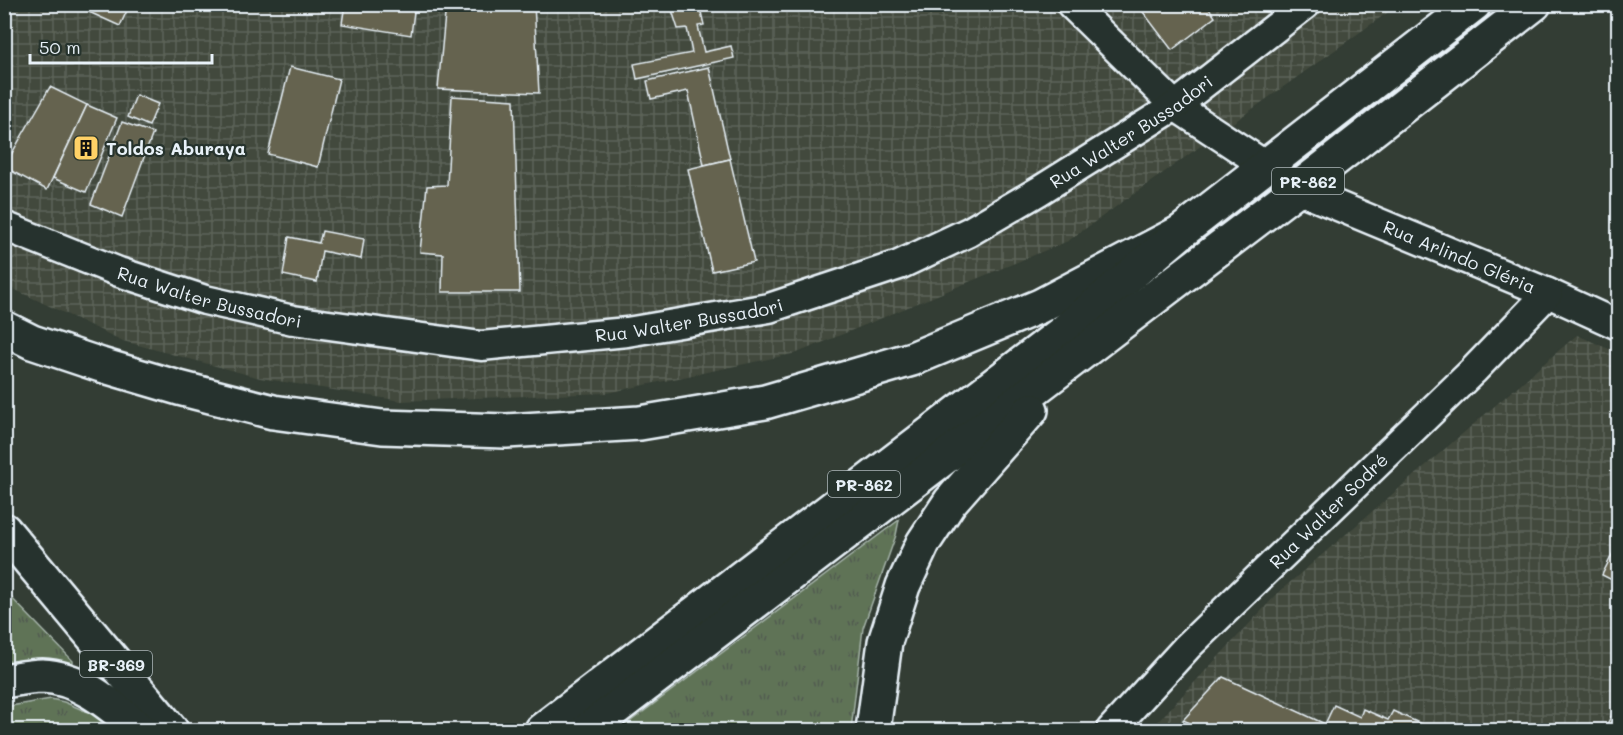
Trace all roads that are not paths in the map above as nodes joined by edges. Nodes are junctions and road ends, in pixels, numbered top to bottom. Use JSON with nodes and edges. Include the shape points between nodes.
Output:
{"nodes":[{"id":1,"x":1071,"y":4,"type":"edge"},
{"id":2,"x":1306,"y":4,"type":"edge"},
{"id":3,"x":1474,"y":4,"type":"edge"},
{"id":4,"x":1534,"y":4,"type":"edge"},
{"id":5,"x":1174,"y":106,"type":"junction"},
{"id":6,"x":1266,"y":166,"type":"junction"},
{"id":7,"x":1298,"y":189,"type":"junction"},
{"id":8,"x":4,"y":226,"type":"edge"},
{"id":9,"x":1181,"y":232,"type":"junction"},
{"id":10,"x":1548,"y":293,"type":"junction"},
{"id":11,"x":1618,"y":326,"type":"edge"},
{"id":12,"x":4,"y":328,"type":"edge"},
{"id":13,"x":1080,"y":355,"type":"junction"},
{"id":14,"x":4,"y":530,"type":"edge"},
{"id":15,"x":4,"y":557,"type":"edge"},
{"id":16,"x":60,"y":598,"type":"junction"},
{"id":17,"x":4,"y":681,"type":"edge"},
{"id":18,"x":141,"y":730,"type":"edge"},
{"id":19,"x":171,"y":730,"type":"edge"},
{"id":20,"x":542,"y":730,"type":"edge"},
{"id":21,"x":587,"y":730,"type":"edge"},
{"id":22,"x":873,"y":730,"type":"edge"},
{"id":23,"x":1111,"y":730,"type":"edge"}],
"edges":[{"from":1,"to":5,"type":"street"},
{"from":2,"to":5,"type":"street","name":"Rua Walter Bussadori"},
{"from":3,"to":6,"type":"main road","number":"PR-862"},
{"from":4,"to":7,"type":"main road","number":"PR-862"},
{"from":5,"to":6,"type":"street"},
{"from":5,"to":8,"type":"street","name":"Rua Walter Bussadori","via":[[969,232],[899,265],[769,308],[627,332],[481,346],[294,320],[173,290]]},
{"from":6,"to":9,"type":"main road","number":"PR-862"},
{"from":7,"to":10,"type":"street","name":"Rua Arlindo Gléria"},
{"from":7,"to":13,"type":"main road","number":"PR-862"},
{"from":9,"to":12,"type":"main road","via":[[1040,306],[912,359],[765,402],[640,423],[506,431],[382,427],[273,412],[101,365],[32,342]]},
{"from":9,"to":20,"type":"main road","number":"PR-862","via":[[1062,333]]},
{"from":10,"to":11,"type":"street","name":"Rua Arlindo Gléria"},
{"from":10,"to":23,"type":"street","name":"Rua Walter Sodré","via":[[1473,371],[1187,647]]},
{"from":13,"to":21,"type":"main road","number":"PR-862"},
{"from":13,"to":22,"type":"main road","via":[[950,502],[924,543],[903,586],[885,642]]},
{"from":14,"to":16,"type":"main road","number":"BR-369"},
{"from":15,"to":16,"type":"main road","number":"BR-369"},
{"from":16,"to":19,"type":"main road","number":"BR-369"},
{"from":17,"to":18,"type":"main road","via":[[44,676],[78,685],[107,702]]}]}
